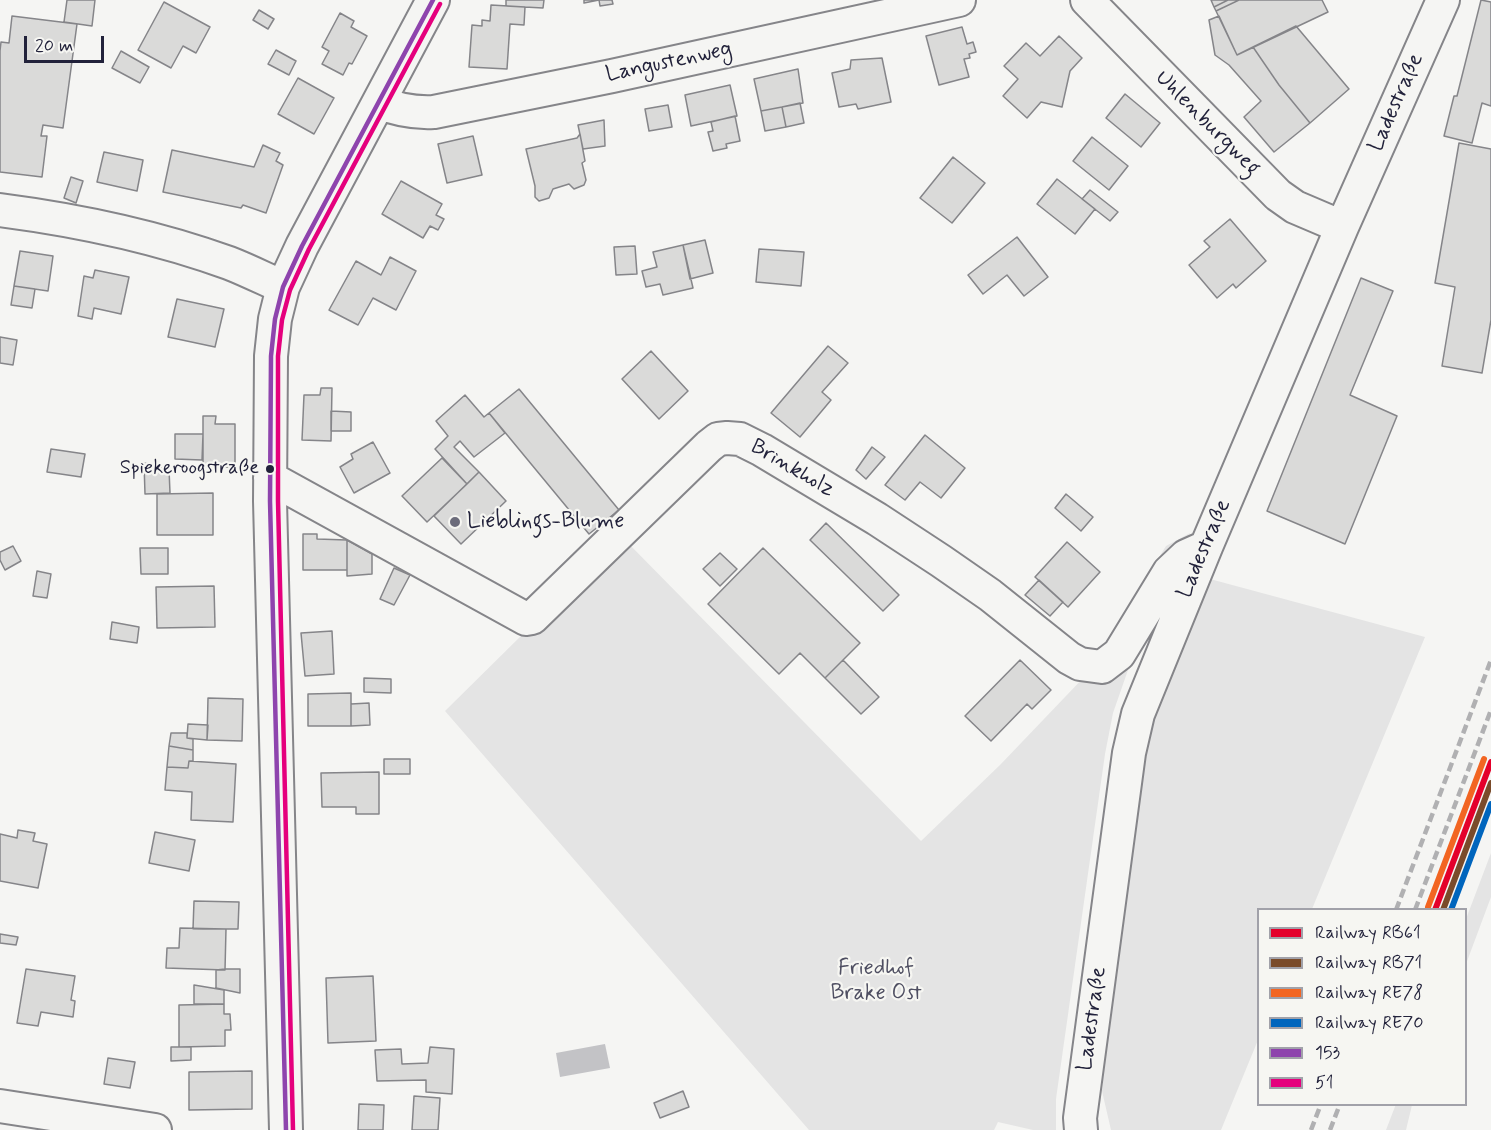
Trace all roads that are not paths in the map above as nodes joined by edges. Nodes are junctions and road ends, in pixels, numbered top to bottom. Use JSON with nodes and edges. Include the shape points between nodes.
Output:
{"nodes":[{"id":1,"x":433,"y":0,"type":"edge"},
{"id":2,"x":959,"y":0,"type":"edge"},
{"id":3,"x":1087,"y":0,"type":"edge"},
{"id":4,"x":1443,"y":0,"type":"edge"},
{"id":5,"x":379,"y":102,"type":"junction"},
{"id":6,"x":0,"y":210,"type":"edge"},
{"id":7,"x":1342,"y":228,"type":"junction"},
{"id":8,"x":283,"y":287,"type":"junction"},
{"id":9,"x":270,"y":478,"type":"junction"},
{"id":10,"x":1206,"y":547,"type":"junction"},
{"id":11,"x":0,"y":1106,"type":"edge"},
{"id":12,"x":155,"y":1130,"type":"edge"},
{"id":13,"x":286,"y":1130,"type":"edge"},
{"id":14,"x":1081,"y":1130,"type":"edge"}],
"edges":[{"from":1,"to":5,"type":"street"},
{"from":2,"to":5,"type":"street","name":"Langustenweg","via":[[445,110],[415,113]]},
{"from":3,"to":7,"type":"street","name":"Uhlenburgweg","via":[[1278,195]]},
{"from":4,"to":7,"type":"street","name":"Ladestraße"},
{"from":5,"to":8,"type":"street"},
{"from":6,"to":8,"type":"street","via":[[59,218],[186,249]]},
{"from":7,"to":10,"type":"street","name":"Ladestraße"},
{"from":8,"to":9,"type":"street","via":[[271,356]]},
{"from":9,"to":10,"type":"street","name":"Brinkholz","via":[[526,619],[709,446],[718,439],[740,439],[877,519],[990,595],[1070,658],[1080,664],[1102,667],[1119,654],[1169,572],[1186,556]]},
{"from":9,"to":13,"type":"street"},
{"from":10,"to":14,"type":"street","name":"Ladestraße","via":[[1138,714],[1129,753]]},
{"from":11,"to":12,"type":"street"}]}
